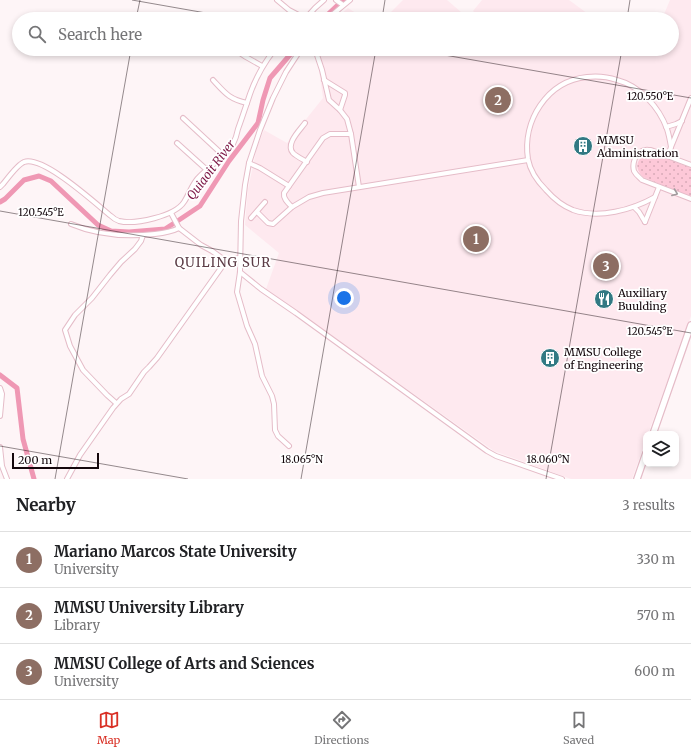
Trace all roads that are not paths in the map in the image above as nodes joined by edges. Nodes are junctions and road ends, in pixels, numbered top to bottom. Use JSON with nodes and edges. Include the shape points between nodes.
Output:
{"nodes":[{"id":1,"x":277,"y":0,"type":"edge"},
{"id":2,"x":324,"y":0,"type":"edge"},
{"id":3,"x":336,"y":0,"type":"edge"},
{"id":4,"x":350,"y":0,"type":"edge"},
{"id":5,"x":341,"y":4,"type":"junction"},
{"id":6,"x":293,"y":12,"type":"edge"},
{"id":7,"x":312,"y":12,"type":"edge"},
{"id":8,"x":334,"y":12,"type":"edge"},
{"id":9,"x":244,"y":56,"type":"edge"},
{"id":10,"x":270,"y":56,"type":"edge"},
{"id":11,"x":296,"y":56,"type":"edge"},
{"id":12,"x":317,"y":56,"type":"edge"},
{"id":13,"x":262,"y":66,"type":"junction"},
{"id":14,"x":213,"y":80,"type":"dead end"},
{"id":15,"x":324,"y":80,"type":"junction"},
{"id":16,"x":691,"y":98,"type":"edge"},
{"id":17,"x":247,"y":103,"type":"junction"},
{"id":18,"x":340,"y":110,"type":"junction"},
{"id":19,"x":183,"y":118,"type":"dead end"},
{"id":20,"x":682,"y":120,"type":"junction"},
{"id":21,"x":305,"y":123,"type":"dead end"},
{"id":22,"x":666,"y":127,"type":"junction"},
{"id":23,"x":351,"y":134,"type":"junction"},
{"id":24,"x":177,"y":144,"type":"dead end"},
{"id":25,"x":671,"y":147,"type":"junction"},
{"id":26,"x":224,"y":156,"type":"junction"},
{"id":27,"x":668,"y":156,"type":"junction"},
{"id":28,"x":528,"y":160,"type":"junction"},
{"id":29,"x":307,"y":162,"type":"junction"},
{"id":30,"x":249,"y":163,"type":"junction"},
{"id":31,"x":691,"y":165,"type":"edge"},
{"id":32,"x":207,"y":170,"type":"junction"},
{"id":33,"x":289,"y":186,"type":"junction"},
{"id":34,"x":0,"y":187,"type":"edge"},
{"id":35,"x":359,"y":187,"type":"junction"},
{"id":36,"x":659,"y":187,"type":"junction"},
{"id":37,"x":654,"y":197,"type":"junction"},
{"id":38,"x":691,"y":199,"type":"edge"},
{"id":39,"x":265,"y":202,"type":"dead end"},
{"id":40,"x":292,"y":207,"type":"junction"},
{"id":41,"x":634,"y":207,"type":"junction"},
{"id":42,"x":257,"y":212,"type":"junction"},
{"id":43,"x":171,"y":214,"type":"junction"},
{"id":44,"x":252,"y":218,"type":"dead end"},
{"id":45,"x":71,"y":224,"type":"dead end"},
{"id":46,"x":178,"y":226,"type":"junction"},
{"id":47,"x":143,"y":235,"type":"junction"},
{"id":48,"x":239,"y":258,"type":"junction"},
{"id":49,"x":226,"y":261,"type":"junction"},
{"id":50,"x":240,"y":272,"type":"junction"},
{"id":51,"x":691,"y":325,"type":"edge"},
{"id":52,"x":0,"y":388,"type":"edge"},
{"id":53,"x":116,"y":403,"type":"junction"},
{"id":54,"x":0,"y":416,"type":"edge"},
{"id":55,"x":654,"y":431,"type":"edge"},
{"id":56,"x":289,"y":446,"type":"dead end"},
{"id":57,"x":0,"y":448,"type":"edge"},
{"id":58,"x":643,"y":462,"type":"edge"},
{"id":59,"x":7,"y":479,"type":"edge"},
{"id":60,"x":67,"y":479,"type":"edge"},
{"id":61,"x":562,"y":479,"type":"edge"},
{"id":62,"x":637,"y":479,"type":"edge"}],
"edges":[{"from":1,"to":6,"type":"street"},
{"from":2,"to":7,"type":"street"},
{"from":3,"to":5,"type":"street"},
{"from":4,"to":5,"type":"street"},
{"from":5,"to":8,"type":"street"},
{"from":9,"to":13,"type":"street"},
{"from":10,"to":13,"type":"street"},
{"from":11,"to":30,"type":"street","via":[[273,98]]},
{"from":12,"to":15,"type":"street"},
{"from":13,"to":17,"type":"street"},
{"from":14,"to":17,"type":"street","via":[[226,95]]},
{"from":15,"to":18,"type":"street","via":[[329,100]]},
{"from":15,"to":18,"type":"street","via":[[345,93]]},
{"from":16,"to":20,"type":"street"},
{"from":17,"to":26,"type":"street","via":[[233,144]]},
{"from":18,"to":23,"type":"street","via":[[348,119]]},
{"from":19,"to":26,"type":"street"},
{"from":20,"to":22,"type":"street"},
{"from":20,"to":25,"type":"street"},
{"from":21,"to":29,"type":"street","via":[[290,144],[290,148]]},
{"from":22,"to":25,"type":"street"},
{"from":22,"to":28,"type":"street","via":[[648,98],[635,87],[602,77],[574,80],[558,87],[545,98],[535,114],[530,126]]},
{"from":23,"to":29,"type":"street","via":[[330,134],[324,138]]},
{"from":23,"to":35,"type":"street"},
{"from":24,"to":32,"type":"street"},
{"from":25,"to":27,"type":"street"},
{"from":26,"to":32,"type":"street"},
{"from":27,"to":31,"type":"street"},
{"from":27,"to":36,"type":"street","via":[[646,150],[641,151],[635,159],[633,169],[637,176]]},
{"from":28,"to":35,"type":"street"},
{"from":28,"to":41,"type":"street","via":[[539,183],[549,194],[573,210],[601,214]]},
{"from":29,"to":33,"type":"street"},
{"from":30,"to":33,"type":"street"},
{"from":30,"to":48,"type":"street","via":[[242,204]]},
{"from":32,"to":43,"type":"street","via":[[199,177],[180,207]]},
{"from":33,"to":40,"type":"street","via":[[284,196]]},
{"from":34,"to":43,"type":"street","via":[[21,164],[34,162],[66,179],[118,220],[131,221]]},
{"from":35,"to":40,"type":"street","via":[[309,197]]},
{"from":36,"to":37,"type":"street"},
{"from":36,"to":38,"type":"street","one_way":true},
{"from":37,"to":41,"type":"street"},
{"from":37,"to":41,"type":"street","via":[[645,222]]},
{"from":39,"to":42,"type":"street"},
{"from":40,"to":42,"type":"street","via":[[273,224],[268,223]]},
{"from":42,"to":44,"type":"street"},
{"from":43,"to":46,"type":"street"},
{"from":45,"to":47,"type":"street","via":[[85,230],[110,234]]},
{"from":46,"to":47,"type":"street","via":[[173,232]]},
{"from":46,"to":49,"type":"street"},
{"from":47,"to":53,"type":"street","via":[[142,241],[117,266],[65,330],[74,356],[83,370]]},
{"from":48,"to":49,"type":"street"},
{"from":48,"to":50,"type":"street"},
{"from":49,"to":53,"type":"street","via":[[157,358],[129,394]]},
{"from":50,"to":56,"type":"street","via":[[238,299],[255,344],[262,376],[272,396],[276,434]]},
{"from":50,"to":61,"type":"street","via":[[487,451]]},
{"from":51,"to":55,"type":"main road"},
{"from":52,"to":54,"type":"street"},
{"from":53,"to":60,"type":"street","via":[[80,455]]},
{"from":57,"to":59,"type":"street","via":[[2,466]]},
{"from":58,"to":62,"type":"main road"}]}
